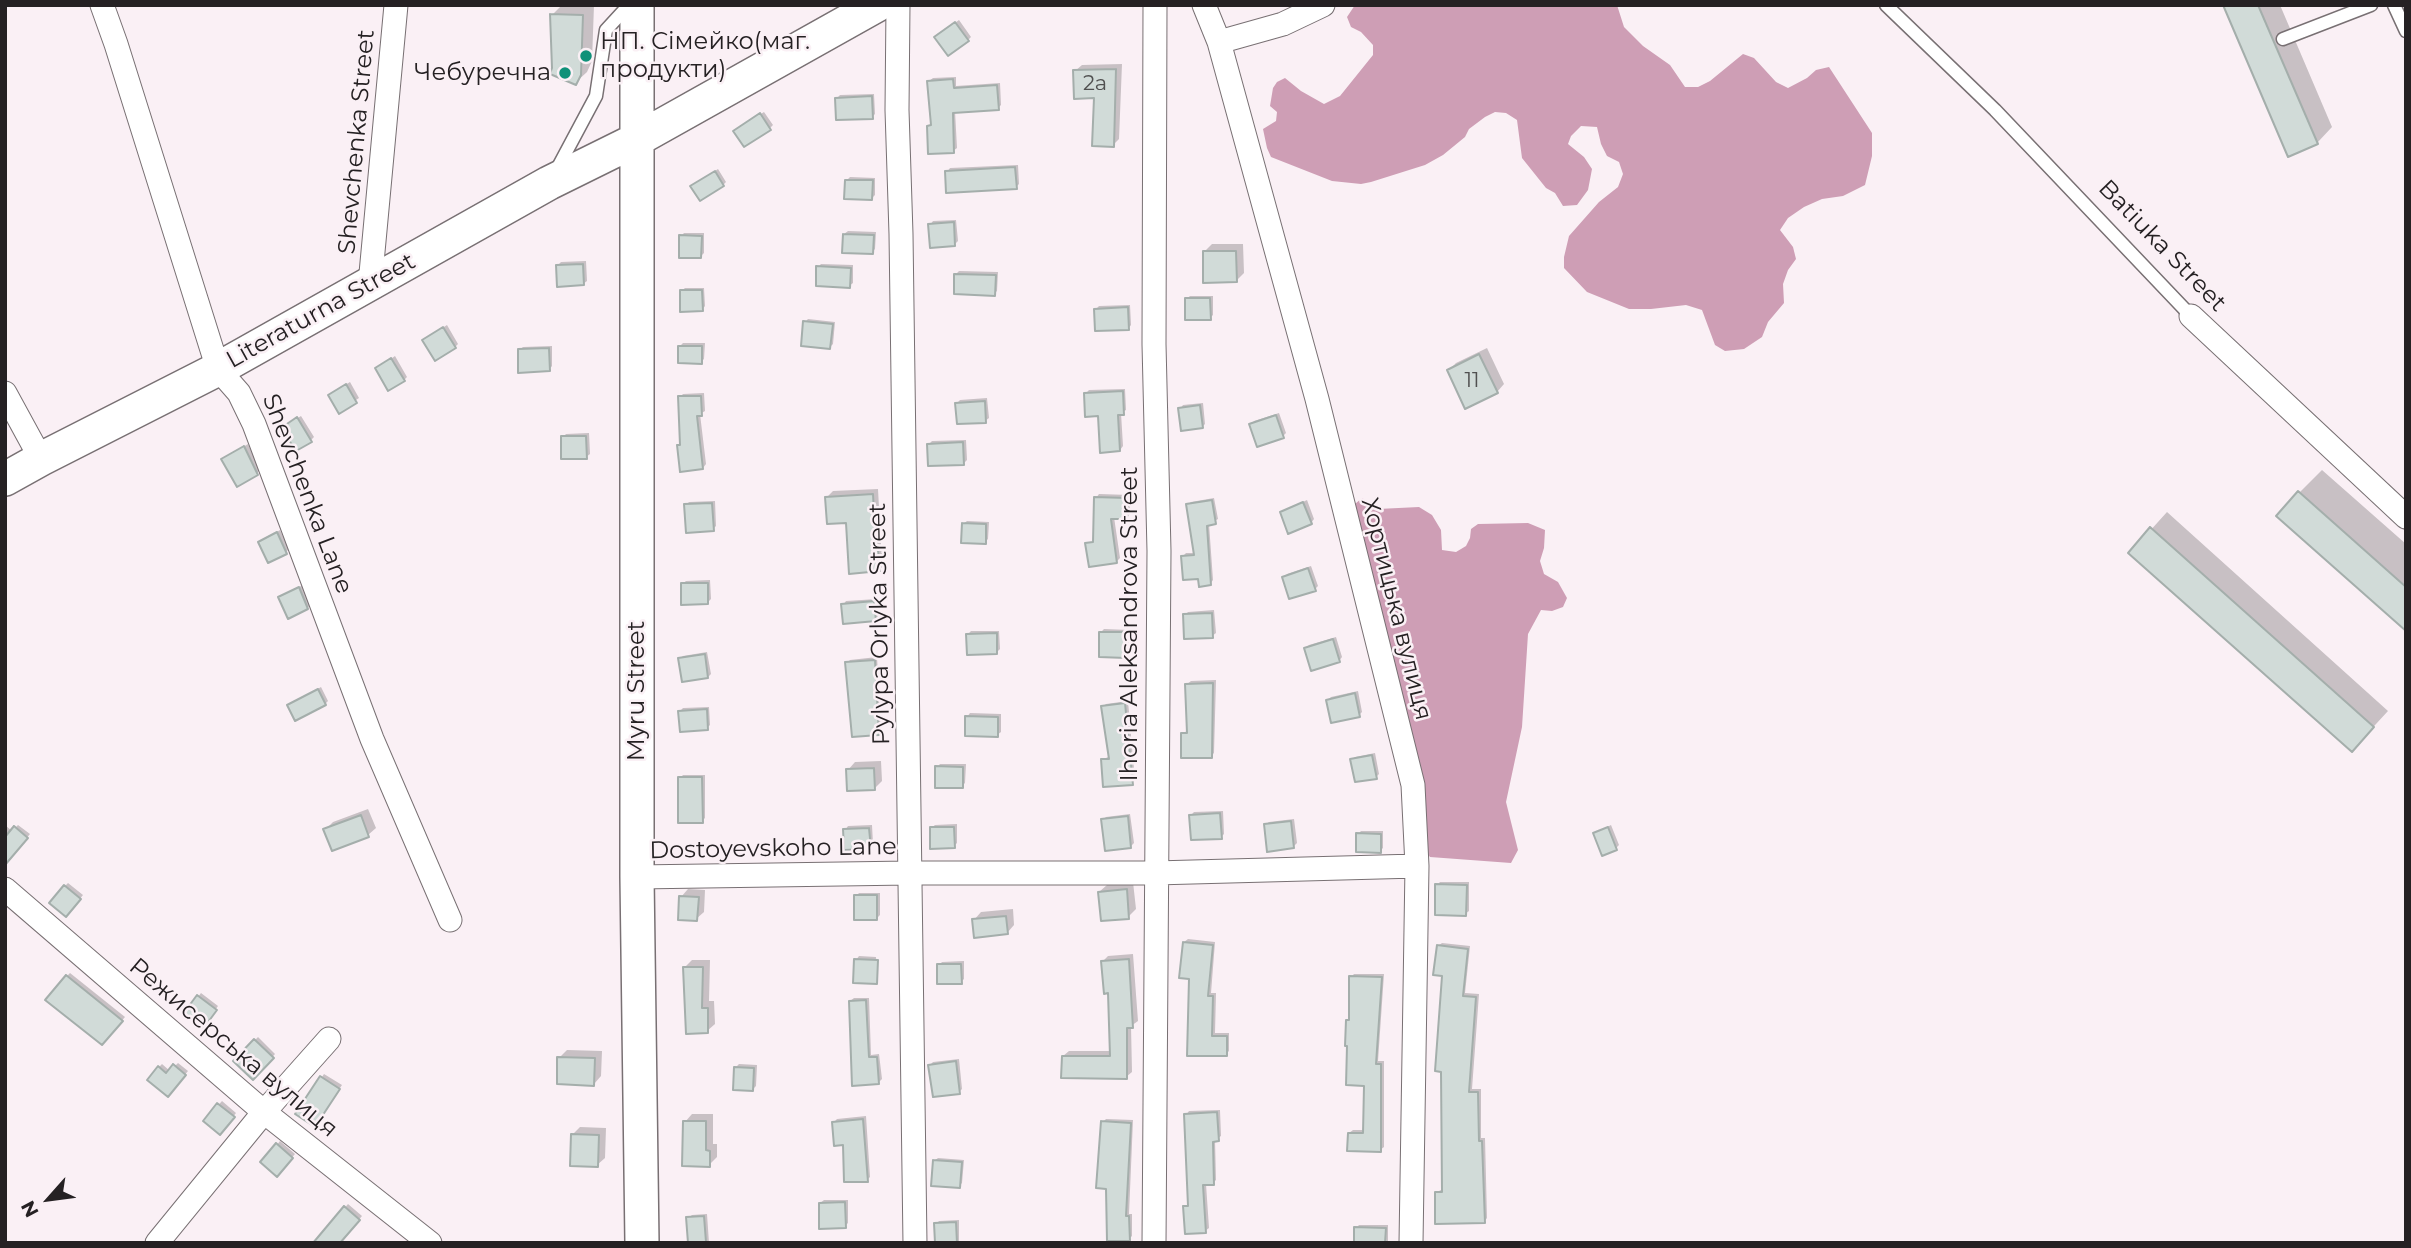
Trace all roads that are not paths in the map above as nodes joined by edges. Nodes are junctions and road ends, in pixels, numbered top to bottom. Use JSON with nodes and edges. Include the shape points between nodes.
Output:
{"nodes":[{"id":1,"x":102,"y":5,"type":"edge"},
{"id":2,"x":396,"y":5,"type":"edge"},
{"id":3,"x":629,"y":5,"type":"edge"},
{"id":4,"x":636,"y":5,"type":"edge"},
{"id":5,"x":877,"y":5,"type":"edge"},
{"id":6,"x":898,"y":5,"type":"edge"},
{"id":7,"x":1155,"y":5,"type":"edge"},
{"id":8,"x":1204,"y":5,"type":"edge"},
{"id":9,"x":1323,"y":5,"type":"edge"},
{"id":10,"x":1886,"y":5,"type":"edge"},
{"id":11,"x":2371,"y":5,"type":"edge"},
{"id":12,"x":2394,"y":5,"type":"edge"},
{"id":13,"x":2406,"y":31,"type":"edge"},
{"id":14,"x":2283,"y":39,"type":"dead end"},
{"id":15,"x":1219,"y":42,"type":"junction"},
{"id":16,"x":636,"y":140,"type":"junction"},
{"id":17,"x":550,"y":183,"type":"junction"},
{"id":18,"x":370,"y":284,"type":"junction"},
{"id":19,"x":2191,"y":316,"type":"joint"},
{"id":20,"x":218,"y":369,"type":"junction"},
{"id":21,"x":5,"y":393,"type":"edge"},
{"id":22,"x":41,"y":459,"type":"junction"},
{"id":23,"x":5,"y":479,"type":"edge"},
{"id":24,"x":2406,"y":517,"type":"edge"},
{"id":25,"x":1417,"y":866,"type":"junction"},
{"id":26,"x":909,"y":873,"type":"junction"},
{"id":27,"x":1155,"y":873,"type":"junction"},
{"id":28,"x":637,"y":877,"type":"junction"},
{"id":29,"x":5,"y":889,"type":"edge"},
{"id":30,"x":450,"y":920,"type":"dead end"},
{"id":31,"x":329,"y":1039,"type":"dead end"},
{"id":32,"x":264,"y":1112,"type":"junction"},
{"id":33,"x":157,"y":1243,"type":"edge"},
{"id":34,"x":430,"y":1243,"type":"edge"},
{"id":35,"x":642,"y":1243,"type":"edge"},
{"id":36,"x":915,"y":1243,"type":"edge"},
{"id":37,"x":1154,"y":1243,"type":"edge"},
{"id":38,"x":1410,"y":1243,"type":"edge"}],
"edges":[{"from":1,"to":20,"type":"street","name":"Shevchenka Lane"},
{"from":2,"to":18,"type":"street","name":"Shevchenka Street"},
{"from":3,"to":17,"type":"lane","via":[[606,30],[596,96]]},
{"from":4,"to":16,"type":"street","name":"Myru Street"},
{"from":5,"to":16,"type":"street","name":"Literaturna Street"},
{"from":6,"to":26,"type":"street","name":"Pylypa Orlyka Street"},
{"from":7,"to":27,"type":"street","name":"Ihoria Aleksandrova Street","via":[[1159,551]]},
{"from":8,"to":15,"type":"street","name":"Хортицька вулиця"},
{"from":9,"to":15,"type":"street","via":[[1283,24]]},
{"from":10,"to":19,"type":"lane","name":"Batiuka Street","via":[[1995,110]]},
{"from":11,"to":14,"type":"lane"},
{"from":12,"to":13,"type":"lane"},
{"from":15,"to":25,"type":"street","name":"Хортицька вулиця","via":[[1317,400],[1413,785]]},
{"from":16,"to":17,"type":"street","name":"Literaturna Street"},
{"from":16,"to":28,"type":"street","name":"Myru Street"},
{"from":17,"to":18,"type":"street","name":"Literaturna Street"},
{"from":18,"to":20,"type":"street","name":"Literaturna Street"},
{"from":19,"to":24,"type":"street","name":"Batiuka Street"},
{"from":20,"to":22,"type":"street","name":"Literaturna Street"},
{"from":20,"to":30,"type":"street","name":"Shevchenka Lane","via":[[239,393],[254,424],[372,739]]},
{"from":21,"to":22,"type":"street"},
{"from":22,"to":23,"type":"street","name":"Literaturna Street"},
{"from":25,"to":27,"type":"street","name":"Dostoyevskoho Lane"},
{"from":25,"to":38,"type":"street","name":"Хортицька вулиця"},
{"from":26,"to":27,"type":"street","name":"Dostoyevskoho Lane"},
{"from":26,"to":28,"type":"street","name":"Dostoyevskoho Lane"},
{"from":26,"to":36,"type":"street","name":"Pylypa Orlyka Street"},
{"from":27,"to":37,"type":"street","name":"Ihoria Aleksandrova Street"},
{"from":28,"to":35,"type":"street","name":"Myru Street"},
{"from":29,"to":32,"type":"street","name":"Режисерська вулиця"},
{"from":31,"to":32,"type":"street"},
{"from":32,"to":33,"type":"street"},
{"from":32,"to":34,"type":"street","name":"Режисерська вулиця"}]}
